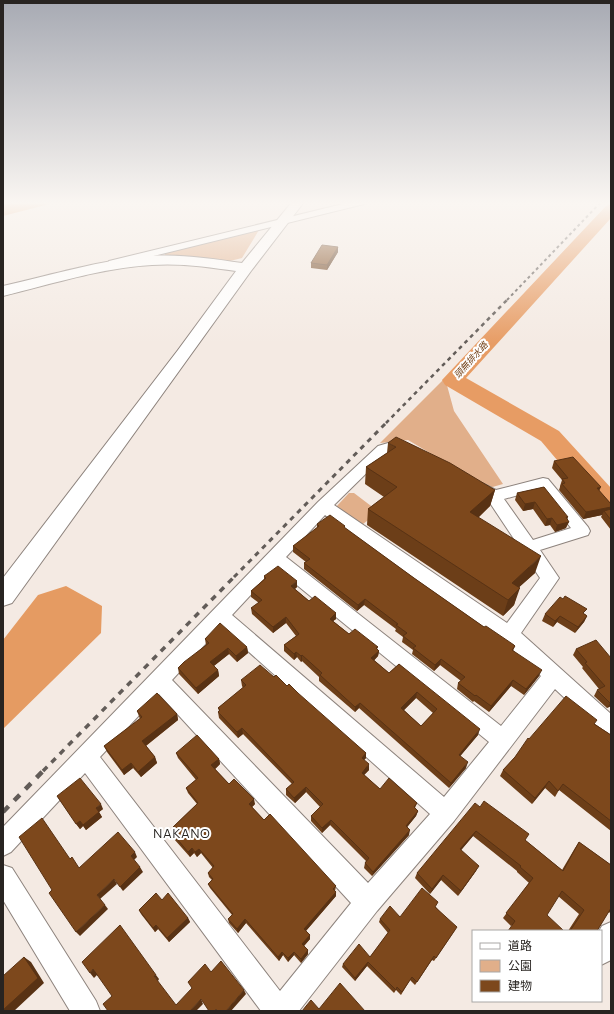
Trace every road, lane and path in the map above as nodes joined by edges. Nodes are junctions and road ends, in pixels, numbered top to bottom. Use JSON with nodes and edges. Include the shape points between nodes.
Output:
{"nodes":[{"id":1,"x":166,"y":249,"type":"edge"},
{"id":2,"x":261,"y":249,"type":"edge"},
{"id":3,"x":246,"y":268,"type":"junction"},
{"id":4,"x":69,"y":274,"type":"junction"},
{"id":5,"x":3,"y":291,"type":"edge"},
{"id":6,"x":422,"y":460,"type":"edge"},
{"id":7,"x":461,"y":479,"type":"edge"},
{"id":8,"x":494,"y":496,"type":"junction"},
{"id":9,"x":324,"y":506,"type":"junction"},
{"id":10,"x":529,"y":547,"type":"junction"},
{"id":11,"x":275,"y":557,"type":"junction"},
{"id":12,"x":3,"y":596,"type":"edge"},
{"id":13,"x":220,"y":615,"type":"junction"},
{"id":14,"x":509,"y":634,"type":"junction"},
{"id":15,"x":554,"y":675,"type":"junction"},
{"id":16,"x":159,"y":680,"type":"junction"},
{"id":17,"x":611,"y":728,"type":"edge"},
{"id":18,"x":503,"y":740,"type":"junction"},
{"id":19,"x":86,"y":756,"type":"junction"},
{"id":20,"x":446,"y":814,"type":"junction"},
{"id":21,"x":3,"y":844,"type":"edge"},
{"id":22,"x":3,"y":877,"type":"edge"},
{"id":23,"x":368,"y":902,"type":"junction"},
{"id":24,"x":611,"y":935,"type":"edge"},
{"id":25,"x":602,"y":950,"type":"edge"},
{"id":26,"x":83,"y":1010,"type":"edge"},
{"id":27,"x":278,"y":1011,"type":"edge"},
{"id":28,"x":282,"y":1011,"type":"edge"}],
"edges":[{"from":1,"to":4,"type":"street"},
{"from":2,"to":3,"type":"street"},
{"from":3,"to":4,"type":"street","via":[[173,260],[126,263]]},
{"from":3,"to":12,"type":"street"},
{"from":4,"to":5,"type":"street"},
{"from":6,"to":9,"type":"street","via":[[395,446],[383,449]]},
{"from":7,"to":8,"type":"street"},
{"from":8,"to":10,"type":"street"},
{"from":8,"to":10,"type":"street","via":[[543,483],[582,531]]},
{"from":9,"to":11,"type":"street"},
{"from":9,"to":14,"type":"street"},
{"from":10,"to":14,"type":"street","via":[[550,578]]},
{"from":11,"to":13,"type":"street"},
{"from":11,"to":18,"type":"street"},
{"from":13,"to":16,"type":"street"},
{"from":13,"to":20,"type":"street"},
{"from":14,"to":15,"type":"street"},
{"from":15,"to":17,"type":"street"},
{"from":15,"to":18,"type":"street"},
{"from":16,"to":19,"type":"street"},
{"from":16,"to":23,"type":"street"},
{"from":18,"to":20,"type":"street"},
{"from":19,"to":21,"type":"street"},
{"from":19,"to":27,"type":"street"},
{"from":20,"to":23,"type":"street"},
{"from":22,"to":26,"type":"street"},
{"from":23,"to":28,"type":"street"},
{"from":24,"to":25,"type":"street"}]}
